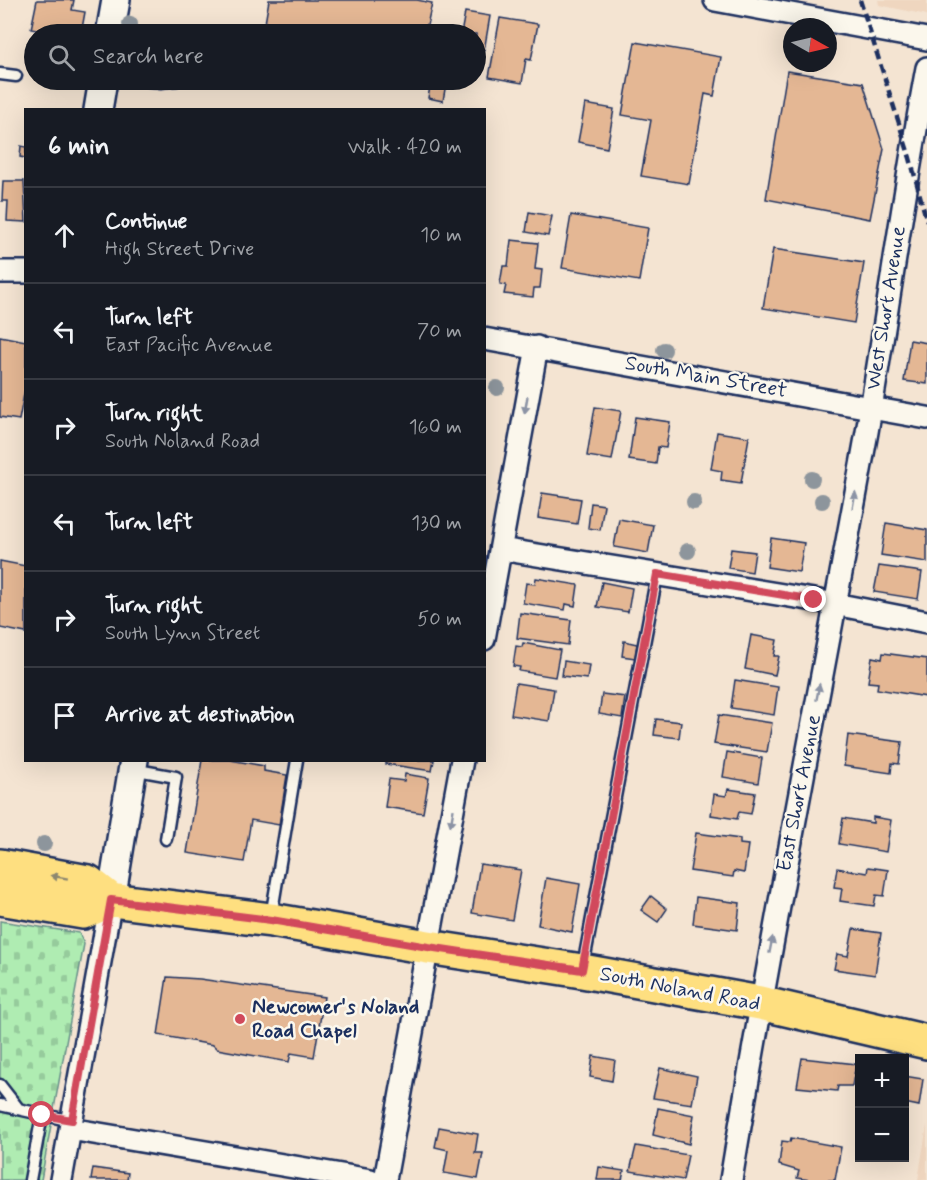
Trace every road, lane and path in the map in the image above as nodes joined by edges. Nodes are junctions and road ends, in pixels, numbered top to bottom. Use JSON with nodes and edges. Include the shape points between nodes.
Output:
{"nodes":[{"id":1,"x":116,"y":0,"type":"edge"},
{"id":2,"x":715,"y":0,"type":"edge"},
{"id":3,"x":112,"y":24,"type":"edge"},
{"id":4,"x":927,"y":39,"type":"edge"},
{"id":5,"x":927,"y":68,"type":"edge"},
{"id":6,"x":0,"y":74,"type":"edge"},
{"id":7,"x":16,"y":76,"type":"dead end"},
{"id":8,"x":101,"y":90,"type":"edge"},
{"id":9,"x":98,"y":108,"type":"edge"},
{"id":10,"x":0,"y":272,"type":"edge"},
{"id":11,"x":24,"y":272,"type":"edge"},
{"id":12,"x":486,"y":339,"type":"edge"},
{"id":13,"x":537,"y":347,"type":"junction"},
{"id":14,"x":871,"y":407,"type":"junction"},
{"id":15,"x":927,"y":418,"type":"edge"},
{"id":16,"x":501,"y":549,"type":"junction"},
{"id":17,"x":657,"y":574,"type":"junction"},
{"id":18,"x":835,"y":604,"type":"junction"},
{"id":19,"x":927,"y":622,"type":"edge"},
{"id":20,"x":486,"y":628,"type":"edge"},
{"id":21,"x":297,"y":762,"type":"edge"},
{"id":22,"x":462,"y":762,"type":"edge"},
{"id":23,"x":133,"y":765,"type":"edge"},
{"id":24,"x":166,"y":839,"type":"dead end"},
{"id":25,"x":0,"y":866,"type":"edge"},
{"id":26,"x":0,"y":898,"type":"edge"},
{"id":27,"x":111,"y":900,"type":"junction"},
{"id":28,"x":271,"y":920,"type":"junction"},
{"id":29,"x":428,"y":947,"type":"junction"},
{"id":30,"x":582,"y":970,"type":"junction"},
{"id":31,"x":760,"y":1003,"type":"junction"},
{"id":32,"x":927,"y":1041,"type":"edge"},
{"id":33,"x":0,"y":1085,"type":"edge"},
{"id":34,"x":0,"y":1105,"type":"edge"},
{"id":35,"x":18,"y":1108,"type":"junction"},
{"id":36,"x":42,"y":1115,"type":"junction"},
{"id":37,"x":71,"y":1125,"type":"junction"},
{"id":38,"x":30,"y":1180,"type":"edge"},
{"id":39,"x":61,"y":1180,"type":"edge"},
{"id":40,"x":371,"y":1180,"type":"edge"},
{"id":41,"x":385,"y":1180,"type":"edge"},
{"id":42,"x":731,"y":1180,"type":"edge"}],
"edges":[{"from":1,"to":3,"type":"street"},
{"from":2,"to":4,"type":"street"},
{"from":5,"to":14,"type":"street","name":"West Short Avenue"},
{"from":6,"to":7,"type":"lane"},
{"from":8,"to":9,"type":"street"},
{"from":10,"to":11,"type":"street"},
{"from":12,"to":13,"type":"street","name":"South Main Street"},
{"from":13,"to":14,"type":"street","name":"South Main Street"},
{"from":13,"to":16,"type":"street","one_way":true},
{"from":14,"to":15,"type":"street","name":"South Main Street"},
{"from":18,"to":14,"type":"street","name":"East Short Avenue","one_way":true},
{"from":16,"to":17,"type":"street"},
{"from":16,"to":20,"type":"street"},
{"from":17,"to":18,"type":"street"},
{"from":17,"to":30,"type":"lane"},
{"from":18,"to":19,"type":"street"},
{"from":31,"to":18,"type":"street","name":"East Short Avenue","one_way":true},
{"from":21,"to":28,"type":"lane"},
{"from":22,"to":29,"type":"street","one_way":true},
{"from":23,"to":24,"type":"lane","via":[[176,777]]},
{"from":23,"to":27,"type":"street"},
{"from":27,"to":25,"type":"main road","one_way":true,"via":[[88,882]]},
{"from":26,"to":27,"type":"main road","via":[[83,912]]},
{"from":27,"to":28,"type":"main road","name":"South Noland Road"},
{"from":27,"to":37,"type":"street"},
{"from":28,"to":29,"type":"main road","name":"South Noland Road"},
{"from":29,"to":30,"type":"main road","name":"South Noland Road"},
{"from":29,"to":41,"type":"street"},
{"from":30,"to":31,"type":"main road","name":"South Noland Road"},
{"from":31,"to":32,"type":"main road","name":"South Noland Road"},
{"from":31,"to":42,"type":"street","name":"East Short Avenue"},
{"from":33,"to":35,"type":"lane"},
{"from":34,"to":35,"type":"lane"},
{"from":35,"to":36,"type":"lane"},
{"from":36,"to":37,"type":"lane"},
{"from":36,"to":38,"type":"lane"},
{"from":37,"to":39,"type":"street"},
{"from":37,"to":40,"type":"street"}]}
